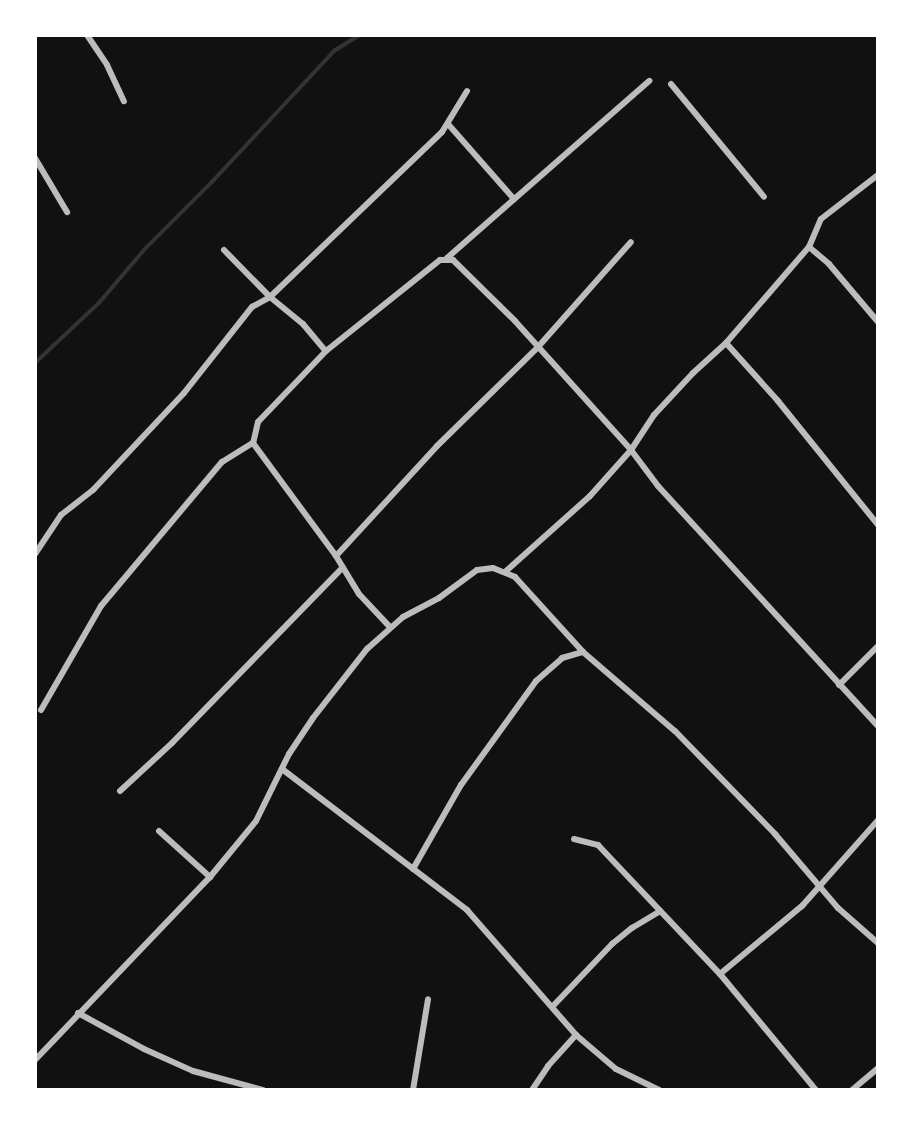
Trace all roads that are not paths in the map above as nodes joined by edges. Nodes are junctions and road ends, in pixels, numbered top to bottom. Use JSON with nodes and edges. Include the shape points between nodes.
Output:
{"nodes":[{"id":1,"x":86,"y":35,"type":"edge"},
{"id":2,"x":649,"y":81,"type":"dead end"},
{"id":3,"x":671,"y":84,"type":"dead end"},
{"id":4,"x":467,"y":91,"type":"dead end"},
{"id":5,"x":124,"y":101,"type":"dead end"},
{"id":6,"x":449,"y":124,"type":"junction"},
{"id":7,"x":35,"y":158,"type":"edge"},
{"id":8,"x":878,"y":175,"type":"edge"},
{"id":9,"x":764,"y":197,"type":"dead end"},
{"id":10,"x":514,"y":199,"type":"junction"},
{"id":11,"x":67,"y":212,"type":"dead end"},
{"id":12,"x":631,"y":242,"type":"dead end"},
{"id":13,"x":809,"y":247,"type":"junction"},
{"id":14,"x":224,"y":250,"type":"dead end"},
{"id":15,"x":447,"y":258,"type":"junction"},
{"id":16,"x":270,"y":297,"type":"junction"},
{"id":17,"x":878,"y":323,"type":"edge"},
{"id":18,"x":726,"y":343,"type":"junction"},
{"id":19,"x":538,"y":346,"type":"junction"},
{"id":20,"x":326,"y":351,"type":"junction"},
{"id":21,"x":253,"y":443,"type":"junction"},
{"id":22,"x":631,"y":450,"type":"junction"},
{"id":23,"x":878,"y":526,"type":"edge"},
{"id":24,"x":35,"y":554,"type":"edge"},
{"id":25,"x":336,"y":556,"type":"junction"},
{"id":26,"x":343,"y":567,"type":"junction"},
{"id":27,"x":505,"y":572,"type":"junction"},
{"id":28,"x":389,"y":626,"type":"junction"},
{"id":29,"x":878,"y":646,"type":"edge"},
{"id":30,"x":583,"y":652,"type":"junction"},
{"id":31,"x":839,"y":685,"type":"junction"},
{"id":32,"x":41,"y":710,"type":"dead end"},
{"id":33,"x":878,"y":726,"type":"edge"},
{"id":34,"x":282,"y":769,"type":"junction"},
{"id":35,"x":120,"y":791,"type":"dead end"},
{"id":36,"x":878,"y":820,"type":"edge"},
{"id":37,"x":159,"y":831,"type":"dead end"},
{"id":38,"x":574,"y":839,"type":"dead end"},
{"id":39,"x":413,"y":869,"type":"junction"},
{"id":40,"x":210,"y":877,"type":"junction"},
{"id":41,"x":818,"y":886,"type":"junction"},
{"id":42,"x":660,"y":911,"type":"junction"},
{"id":43,"x":878,"y":943,"type":"edge"},
{"id":44,"x":720,"y":974,"type":"junction"},
{"id":45,"x":428,"y":999,"type":"dead end"},
{"id":46,"x":553,"y":1006,"type":"junction"},
{"id":47,"x":78,"y":1013,"type":"junction"},
{"id":48,"x":576,"y":1035,"type":"junction"},
{"id":49,"x":35,"y":1060,"type":"edge"},
{"id":50,"x":878,"y":1068,"type":"edge"},
{"id":51,"x":263,"y":1090,"type":"edge"},
{"id":52,"x":413,"y":1090,"type":"edge"},
{"id":53,"x":532,"y":1090,"type":"edge"},
{"id":54,"x":659,"y":1090,"type":"edge"},
{"id":55,"x":816,"y":1090,"type":"edge"},
{"id":56,"x":852,"y":1090,"type":"edge"}],
"edges":[{"from":1,"to":5,"type":"street"},
{"from":2,"to":10,"type":"street"},
{"from":3,"to":9,"type":"street"},
{"from":4,"to":6,"type":"street"},
{"from":6,"to":10,"type":"street"},
{"from":6,"to":16,"type":"street"},
{"from":7,"to":11,"type":"street"},
{"from":8,"to":13,"type":"street","via":[[821,219]]},
{"from":10,"to":15,"type":"street"},
{"from":12,"to":19,"type":"street"},
{"from":13,"to":17,"type":"street"},
{"from":13,"to":18,"type":"street"},
{"from":14,"to":16,"type":"street"},
{"from":15,"to":19,"type":"street"},
{"from":15,"to":20,"type":"street"},
{"from":16,"to":20,"type":"street"},
{"from":16,"to":24,"type":"street","via":[[252,307],[184,393],[93,490],[61,515]]},
{"from":18,"to":22,"type":"street","via":[[654,415]]},
{"from":18,"to":23,"type":"street"},
{"from":19,"to":22,"type":"street"},
{"from":19,"to":25,"type":"street","via":[[434,449]]},
{"from":20,"to":21,"type":"street","via":[[258,422]]},
{"from":21,"to":25,"type":"street"},
{"from":21,"to":32,"type":"street","via":[[222,463],[101,606]]},
{"from":22,"to":27,"type":"street","via":[[590,496]]},
{"from":22,"to":31,"type":"street","via":[[658,486]]},
{"from":25,"to":26,"type":"street"},
{"from":26,"to":28,"type":"street","via":[[359,594]]},
{"from":26,"to":35,"type":"street"},
{"from":27,"to":28,"type":"street","via":[[477,570]]},
{"from":27,"to":30,"type":"street","via":[[515,577]]},
{"from":28,"to":34,"type":"street","via":[[313,718]]},
{"from":29,"to":31,"type":"street"},
{"from":30,"to":39,"type":"street","via":[[562,658],[536,681],[461,785]]},
{"from":30,"to":41,"type":"street","via":[[675,731],[775,834]]},
{"from":31,"to":33,"type":"street"},
{"from":34,"to":39,"type":"street"},
{"from":34,"to":40,"type":"street","via":[[256,821]]},
{"from":36,"to":41,"type":"street"},
{"from":37,"to":40,"type":"street"},
{"from":38,"to":42,"type":"street","via":[[598,845]]},
{"from":39,"to":46,"type":"street","via":[[467,910]]},
{"from":40,"to":47,"type":"street"},
{"from":41,"to":43,"type":"street"},
{"from":41,"to":44,"type":"street","via":[[802,906]]},
{"from":42,"to":44,"type":"street"},
{"from":42,"to":46,"type":"street","via":[[612,944]]},
{"from":44,"to":55,"type":"street"},
{"from":45,"to":52,"type":"street"},
{"from":46,"to":48,"type":"street"},
{"from":47,"to":49,"type":"street"},
{"from":47,"to":51,"type":"street","via":[[193,1071]]},
{"from":48,"to":53,"type":"street"},
{"from":48,"to":54,"type":"street","via":[[616,1069]]},
{"from":50,"to":56,"type":"street"}]}
